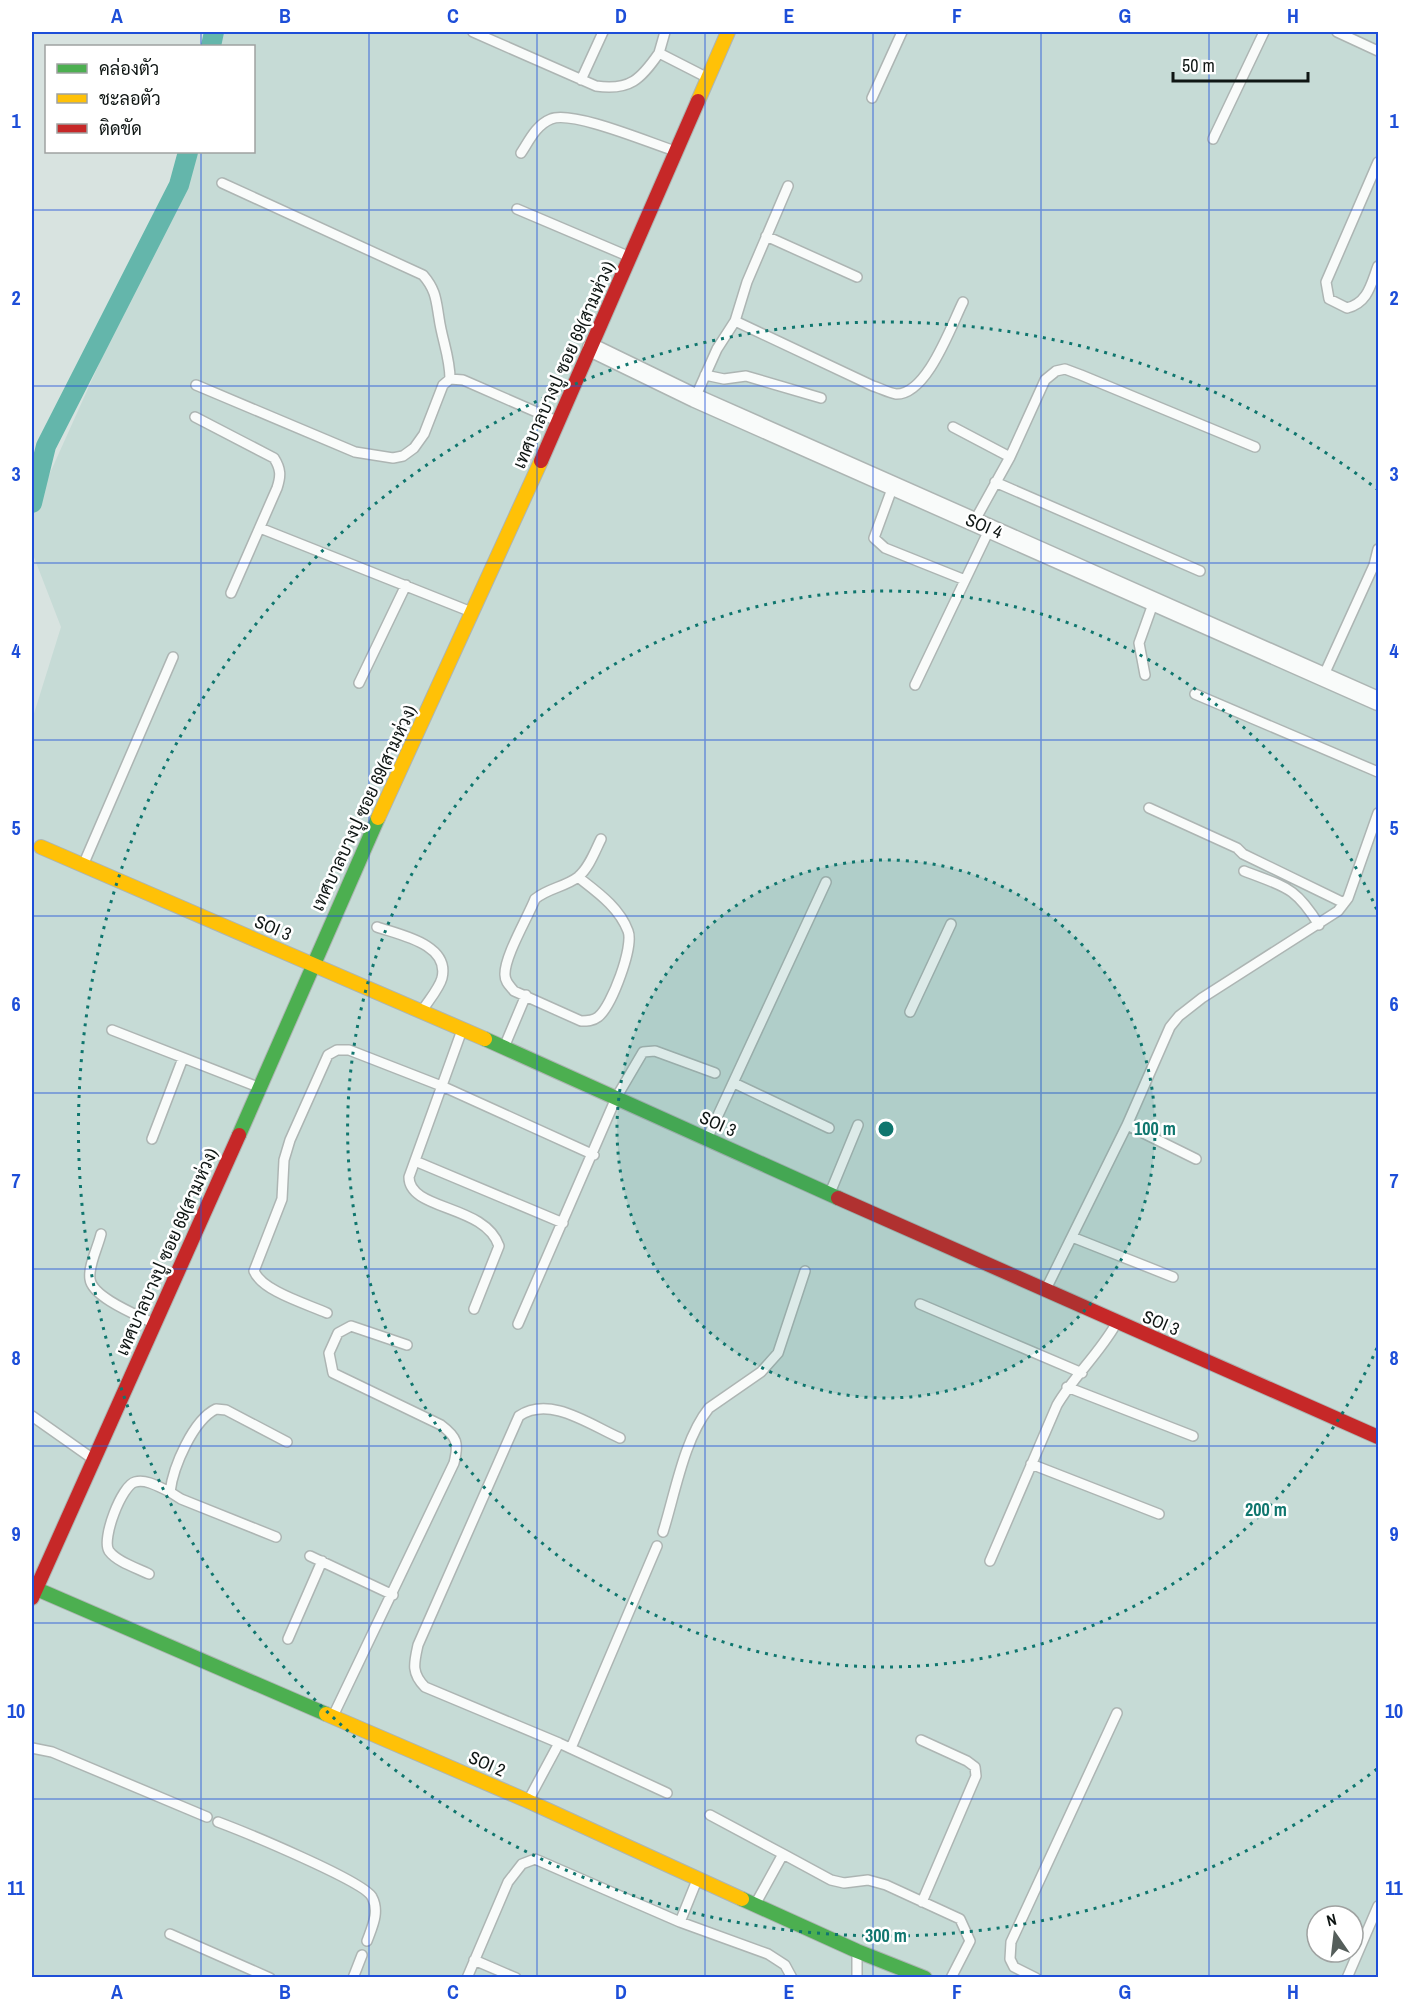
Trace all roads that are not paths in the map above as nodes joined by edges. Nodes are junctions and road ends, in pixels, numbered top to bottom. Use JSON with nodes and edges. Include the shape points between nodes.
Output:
{"nodes":[{"id":1,"x":473,"y":32,"type":"edge"},
{"id":2,"x":603,"y":32,"type":"edge"},
{"id":3,"x":665,"y":32,"type":"edge"},
{"id":4,"x":728,"y":32,"type":"edge"},
{"id":5,"x":902,"y":32,"type":"edge"},
{"id":6,"x":1264,"y":32,"type":"edge"},
{"id":7,"x":1338,"y":32,"type":"edge"},
{"id":8,"x":1378,"y":51,"type":"edge"},
{"id":9,"x":659,"y":53,"type":"junction"},
{"id":10,"x":708,"y":78,"type":"junction"},
{"id":11,"x":581,"y":80,"type":"junction"},
{"id":12,"x":872,"y":98,"type":"dead end"},
{"id":13,"x":1213,"y":139,"type":"dead end"},
{"id":14,"x":677,"y":152,"type":"junction"},
{"id":15,"x":521,"y":153,"type":"dead end"},
{"id":16,"x":1378,"y":162,"type":"edge"},
{"id":17,"x":222,"y":183,"type":"dead end"},
{"id":18,"x":788,"y":186,"type":"dead end"},
{"id":19,"x":517,"y":209,"type":"dead end"},
{"id":20,"x":766,"y":236,"type":"junction"},
{"id":21,"x":631,"y":258,"type":"junction"},
{"id":22,"x":1378,"y":266,"type":"edge"},
{"id":23,"x":857,"y":277,"type":"dead end"},
{"id":24,"x":963,"y":302,"type":"dead end"},
{"id":25,"x":735,"y":321,"type":"junction"},
{"id":26,"x":592,"y":348,"type":"junction"},
{"id":27,"x":705,"y":375,"type":"junction"},
{"id":28,"x":450,"y":379,"type":"junction"},
{"id":29,"x":196,"y":385,"type":"dead end"},
{"id":30,"x":695,"y":398,"type":"junction"},
{"id":31,"x":821,"y":398,"type":"dead end"},
{"id":32,"x":195,"y":417,"type":"dead end"},
{"id":33,"x":559,"y":422,"type":"junction"},
{"id":34,"x":953,"y":428,"type":"dead end"},
{"id":35,"x":1255,"y":447,"type":"dead end"},
{"id":36,"x":1010,"y":457,"type":"junction"},
{"id":37,"x":995,"y":482,"type":"junction"},
{"id":38,"x":893,"y":486,"type":"junction"},
{"id":39,"x":982,"y":525,"type":"junction"},
{"id":40,"x":260,"y":528,"type":"junction"},
{"id":41,"x":1378,"y":549,"type":"edge"},
{"id":42,"x":1376,"y":563,"type":"edge"},
{"id":43,"x":1200,"y":571,"type":"dead end"},
{"id":44,"x":965,"y":580,"type":"junction"},
{"id":45,"x":406,"y":585,"type":"junction"},
{"id":46,"x":231,"y":593,"type":"dead end"},
{"id":47,"x":1154,"y":601,"type":"junction"},
{"id":48,"x":473,"y":613,"type":"junction"},
{"id":49,"x":173,"y":657,"type":"dead end"},
{"id":50,"x":1145,"y":675,"type":"dead end"},
{"id":51,"x":1323,"y":677,"type":"junction"},
{"id":52,"x":359,"y":683,"type":"dead end"},
{"id":53,"x":915,"y":685,"type":"dead end"},
{"id":54,"x":1195,"y":694,"type":"dead end"},
{"id":55,"x":1378,"y":701,"type":"edge"},
{"id":56,"x":1378,"y":772,"type":"edge"},
{"id":57,"x":1149,"y":808,"type":"dead end"},
{"id":58,"x":1378,"y":813,"type":"edge"},
{"id":59,"x":601,"y":839,"type":"dead end"},
{"id":60,"x":41,"y":847,"type":"dead end"},
{"id":61,"x":83,"y":865,"type":"junction"},
{"id":62,"x":1244,"y":871,"type":"dead end"},
{"id":63,"x":578,"y":877,"type":"junction"},
{"id":64,"x":826,"y":882,"type":"dead end"},
{"id":65,"x":1344,"y":903,"type":"junction"},
{"id":66,"x":951,"y":924,"type":"dead end"},
{"id":67,"x":1319,"y":925,"type":"junction"},
{"id":68,"x":377,"y":927,"type":"dead end"},
{"id":69,"x":312,"y":964,"type":"junction"},
{"id":70,"x":526,"y":995,"type":"junction"},
{"id":71,"x":422,"y":1011,"type":"junction"},
{"id":72,"x":910,"y":1012,"type":"dead end"},
{"id":73,"x":112,"y":1030,"type":"dead end"},
{"id":74,"x":462,"y":1030,"type":"junction"},
{"id":75,"x":504,"y":1047,"type":"junction"},
{"id":76,"x":183,"y":1058,"type":"junction"},
{"id":77,"x":715,"y":1073,"type":"dead end"},
{"id":78,"x":734,"y":1083,"type":"junction"},
{"id":79,"x":444,"y":1087,"type":"junction"},
{"id":80,"x":260,"y":1088,"type":"junction"},
{"id":81,"x":616,"y":1098,"type":"junction"},
{"id":82,"x":858,"y":1125,"type":"dead end"},
{"id":83,"x":1127,"y":1125,"type":"junction"},
{"id":84,"x":829,"y":1128,"type":"dead end"},
{"id":85,"x":152,"y":1139,"type":"dead end"},
{"id":86,"x":707,"y":1139,"type":"junction"},
{"id":87,"x":594,"y":1155,"type":"junction"},
{"id":88,"x":1196,"y":1159,"type":"dead end"},
{"id":89,"x":415,"y":1161,"type":"junction"},
{"id":90,"x":830,"y":1193,"type":"junction"},
{"id":91,"x":563,"y":1222,"type":"junction"},
{"id":92,"x":101,"y":1234,"type":"dead end"},
{"id":93,"x":1072,"y":1237,"type":"junction"},
{"id":94,"x":805,"y":1271,"type":"dead end"},
{"id":95,"x":1173,"y":1277,"type":"dead end"},
{"id":96,"x":1045,"y":1292,"type":"junction"},
{"id":97,"x":920,"y":1304,"type":"dead end"},
{"id":98,"x":474,"y":1309,"type":"dead end"},
{"id":99,"x":327,"y":1312,"type":"dead end"},
{"id":100,"x":1117,"y":1323,"type":"junction"},
{"id":101,"x":155,"y":1324,"type":"junction"},
{"id":102,"x":518,"y":1324,"type":"dead end"},
{"id":103,"x":407,"y":1346,"type":"dead end"},
{"id":104,"x":1082,"y":1373,"type":"junction"},
{"id":105,"x":1067,"y":1388,"type":"junction"},
{"id":106,"x":32,"y":1416,"type":"edge"},
{"id":107,"x":1193,"y":1436,"type":"dead end"},
{"id":108,"x":1378,"y":1437,"type":"edge"},
{"id":109,"x":620,"y":1438,"type":"dead end"},
{"id":110,"x":287,"y":1442,"type":"dead end"},
{"id":111,"x":95,"y":1460,"type":"junction"},
{"id":112,"x":1031,"y":1464,"type":"junction"},
{"id":113,"x":170,"y":1492,"type":"junction"},
{"id":114,"x":1159,"y":1514,"type":"dead end"},
{"id":115,"x":663,"y":1532,"type":"dead end"},
{"id":116,"x":276,"y":1537,"type":"dead end"},
{"id":117,"x":657,"y":1546,"type":"dead end"},
{"id":118,"x":310,"y":1556,"type":"dead end"},
{"id":119,"x":322,"y":1561,"type":"junction"},
{"id":120,"x":990,"y":1561,"type":"dead end"},
{"id":121,"x":149,"y":1574,"type":"dead end"},
{"id":122,"x":33,"y":1592,"type":"edge"},
{"id":123,"x":393,"y":1595,"type":"junction"},
{"id":124,"x":288,"y":1639,"type":"dead end"},
{"id":125,"x":1117,"y":1713,"type":"dead end"},
{"id":126,"x":333,"y":1716,"type":"junction"},
{"id":127,"x":921,"y":1740,"type":"dead end"},
{"id":128,"x":558,"y":1743,"type":"junction"},
{"id":129,"x":32,"y":1748,"type":"edge"},
{"id":130,"x":571,"y":1748,"type":"junction"},
{"id":131,"x":667,"y":1793,"type":"dead end"},
{"id":132,"x":528,"y":1802,"type":"junction"},
{"id":133,"x":710,"y":1815,"type":"dead end"},
{"id":134,"x":207,"y":1817,"type":"dead end"},
{"id":135,"x":218,"y":1822,"type":"dead end"},
{"id":136,"x":783,"y":1854,"type":"junction"},
{"id":137,"x":698,"y":1878,"type":"junction"},
{"id":138,"x":922,"y":1902,"type":"junction"},
{"id":139,"x":756,"y":1903,"type":"junction"},
{"id":140,"x":1378,"y":1906,"type":"edge"},
{"id":141,"x":680,"y":1922,"type":"junction"},
{"id":142,"x":170,"y":1934,"type":"dead end"},
{"id":143,"x":367,"y":1941,"type":"dead end"},
{"id":144,"x":857,"y":1951,"type":"junction"},
{"id":145,"x":362,"y":1955,"type":"dead end"},
{"id":146,"x":474,"y":1960,"type":"junction"},
{"id":147,"x":270,"y":1977,"type":"edge"},
{"id":148,"x":353,"y":1977,"type":"edge"},
{"id":149,"x":466,"y":1977,"type":"edge"},
{"id":150,"x":516,"y":1977,"type":"edge"},
{"id":151,"x":792,"y":1977,"type":"edge"},
{"id":152,"x":857,"y":1977,"type":"edge"},
{"id":153,"x":925,"y":1977,"type":"edge"},
{"id":154,"x":951,"y":1977,"type":"edge"},
{"id":155,"x":1036,"y":1977,"type":"edge"},
{"id":156,"x":1347,"y":1977,"type":"edge"}],
"edges":[{"from":1,"to":11,"type":"lane"},
{"from":2,"to":11,"type":"lane"},
{"from":3,"to":9,"type":"lane"},
{"from":4,"to":10,"type":"street","name":"เทศบาลบางปู ซอย 69(สามห่วง)"},
{"from":5,"to":12,"type":"lane"},
{"from":6,"to":13,"type":"lane"},
{"from":7,"to":8,"type":"lane"},
{"from":9,"to":10,"type":"lane"},
{"from":9,"to":11,"type":"lane","via":[[643,76],[632,83],[613,89]]},
{"from":10,"to":14,"type":"street","name":"เทศบาลบางปู ซอย 69(สามห่วง)"},
{"from":14,"to":15,"type":"lane","via":[[572,116],[552,118],[536,130]]},
{"from":14,"to":21,"type":"street","name":"เทศบาลบางปู ซอย 69(สามห่วง)"},
{"from":16,"to":22,"type":"lane","via":[[1326,282],[1329,299],[1347,309],[1357,306],[1365,298]]},
{"from":17,"to":28,"type":"lane","via":[[423,275],[437,298],[450,360]]},
{"from":18,"to":20,"type":"lane"},
{"from":19,"to":21,"type":"lane"},
{"from":20,"to":23,"type":"lane"},
{"from":20,"to":25,"type":"lane"},
{"from":21,"to":26,"type":"street","name":"เทศบาลบางปู ซอย 69(สามห่วง)"},
{"from":24,"to":25,"type":"lane","via":[[924,380],[907,392],[895,394]]},
{"from":25,"to":27,"type":"lane"},
{"from":26,"to":30,"type":"street","name":"SOI 4"},
{"from":26,"to":33,"type":"street","name":"เทศบาลบางปู ซอย 69(สามห่วง)"},
{"from":27,"to":30,"type":"lane"},
{"from":27,"to":31,"type":"lane","via":[[724,379],[746,376]]},
{"from":28,"to":29,"type":"lane","via":[[443,385],[414,448],[393,458],[355,452]]},
{"from":28,"to":33,"type":"lane","via":[[463,380]]},
{"from":30,"to":38,"type":"street","name":"SOI 4"},
{"from":32,"to":40,"type":"lane","via":[[274,458],[281,477]]},
{"from":33,"to":48,"type":"street","name":"เทศบาลบางปู ซอย 69(สามห่วง)"},
{"from":34,"to":36,"type":"lane"},
{"from":35,"to":36,"type":"lane","via":[[1065,369],[1045,380]]},
{"from":36,"to":37,"type":"lane"},
{"from":37,"to":39,"type":"lane"},
{"from":37,"to":43,"type":"lane"},
{"from":38,"to":39,"type":"street","name":"SOI 4"},
{"from":38,"to":44,"type":"lane","via":[[874,532],[878,544]]},
{"from":39,"to":44,"type":"lane"},
{"from":39,"to":47,"type":"street","name":"SOI 4"},
{"from":40,"to":45,"type":"lane"},
{"from":40,"to":46,"type":"lane"},
{"from":41,"to":42,"type":"lane"},
{"from":42,"to":51,"type":"lane"},
{"from":44,"to":53,"type":"lane"},
{"from":45,"to":48,"type":"lane"},
{"from":45,"to":52,"type":"lane"},
{"from":47,"to":50,"type":"lane","via":[[1139,644]]},
{"from":47,"to":51,"type":"street","name":"SOI 4"},
{"from":48,"to":69,"type":"street","name":"เทศบาลบางปู ซอย 69(สามห่วง)"},
{"from":49,"to":61,"type":"lane"},
{"from":51,"to":55,"type":"street","name":"SOI 4"},
{"from":54,"to":56,"type":"lane"},
{"from":57,"to":65,"type":"lane"},
{"from":58,"to":65,"type":"lane"},
{"from":59,"to":63,"type":"lane"},
{"from":60,"to":61,"type":"street","name":"SOI 3"},
{"from":61,"to":69,"type":"street","name":"SOI 3"},
{"from":62,"to":67,"type":"lane","via":[[1288,888],[1303,899]]},
{"from":63,"to":70,"type":"lane","via":[[535,899],[505,974],[508,984]]},
{"from":63,"to":70,"type":"lane","via":[[612,904],[631,942],[607,1005],[600,1016],[581,1021]]},
{"from":64,"to":78,"type":"lane"},
{"from":65,"to":67,"type":"lane"},
{"from":66,"to":72,"type":"lane"},
{"from":67,"to":83,"type":"lane","via":[[1179,1016],[1170,1027]]},
{"from":68,"to":71,"type":"lane","via":[[430,947],[438,955],[442,978]]},
{"from":69,"to":71,"type":"street","name":"SOI 3"},
{"from":69,"to":80,"type":"street","name":"เทศบาลบางปู ซอย 69(สามห่วง)"},
{"from":70,"to":75,"type":"lane"},
{"from":71,"to":74,"type":"street","name":"SOI 3"},
{"from":73,"to":76,"type":"lane"},
{"from":74,"to":75,"type":"street","name":"SOI 3"},
{"from":74,"to":79,"type":"lane"},
{"from":75,"to":81,"type":"street","name":"SOI 3"},
{"from":76,"to":80,"type":"lane"},
{"from":76,"to":85,"type":"lane"},
{"from":77,"to":81,"type":"lane","via":[[655,1051],[643,1053]]},
{"from":78,"to":84,"type":"lane"},
{"from":78,"to":86,"type":"lane"},
{"from":79,"to":87,"type":"lane"},
{"from":79,"to":89,"type":"lane"},
{"from":79,"to":99,"type":"lane","via":[[350,1050],[328,1055],[290,1140],[284,1160],[282,1199],[254,1270],[257,1278],[270,1287]]},
{"from":80,"to":101,"type":"street","name":"เทศบาลบางปู ซอย 69(สามห่วง)"},
{"from":81,"to":86,"type":"street","name":"SOI 3"},
{"from":81,"to":87,"type":"lane"},
{"from":82,"to":90,"type":"lane"},
{"from":83,"to":88,"type":"lane"},
{"from":83,"to":93,"type":"lane"},
{"from":86,"to":90,"type":"street","name":"SOI 3"},
{"from":87,"to":91,"type":"lane"},
{"from":89,"to":91,"type":"lane"},
{"from":89,"to":98,"type":"lane","via":[[409,1177],[412,1192],[482,1221],[496,1235],[499,1246]]},
{"from":90,"to":96,"type":"street","name":"SOI 3"},
{"from":91,"to":102,"type":"lane"},
{"from":92,"to":101,"type":"lane","via":[[89,1277],[92,1287]]},
{"from":93,"to":95,"type":"lane"},
{"from":93,"to":96,"type":"lane"},
{"from":94,"to":115,"type":"lane","via":[[778,1353],[770,1364],[702,1417]]},
{"from":96,"to":100,"type":"street","name":"SOI 3"},
{"from":97,"to":104,"type":"lane"},
{"from":100,"to":104,"type":"lane"},
{"from":100,"to":108,"type":"street","name":"SOI 3"},
{"from":101,"to":111,"type":"street","name":"เทศบาลบางปู ซอย 69(สามห่วง)"},
{"from":103,"to":123,"type":"lane","via":[[351,1326],[338,1333],[329,1353],[333,1373],[441,1425],[454,1434],[459,1445]]},
{"from":104,"to":105,"type":"lane"},
{"from":105,"to":107,"type":"lane"},
{"from":105,"to":112,"type":"lane"},
{"from":106,"to":111,"type":"lane"},
{"from":109,"to":128,"type":"lane","via":[[549,1407],[530,1408],[519,1416],[418,1645],[413,1666],[425,1687]]},
{"from":110,"to":113,"type":"lane","via":[[226,1410],[216,1409],[199,1423],[176,1466]]},
{"from":111,"to":122,"type":"street","name":"เทศบาลบางปู ซอย 69(สามห่วง)"},
{"from":112,"to":114,"type":"lane"},
{"from":112,"to":120,"type":"lane"},
{"from":113,"to":116,"type":"lane"},
{"from":113,"to":121,"type":"lane","via":[[145,1481],[133,1482],[125,1488],[108,1532],[106,1543],[110,1551]]},
{"from":117,"to":130,"type":"lane"},
{"from":118,"to":119,"type":"lane"},
{"from":119,"to":123,"type":"lane"},
{"from":119,"to":124,"type":"lane"},
{"from":122,"to":126,"type":"street","name":"SOI 2"},
{"from":123,"to":126,"type":"lane"},
{"from":125,"to":155,"type":"lane","via":[[1011,1942],[1010,1959],[1014,1967]]},
{"from":126,"to":132,"type":"street","name":"SOI 2"},
{"from":127,"to":138,"type":"lane","via":[[967,1761],[975,1767],[976,1776]]},
{"from":128,"to":130,"type":"lane"},
{"from":128,"to":132,"type":"lane"},
{"from":129,"to":134,"type":"lane","via":[[52,1752]]},
{"from":130,"to":131,"type":"lane"},
{"from":132,"to":137,"type":"street","name":"SOI 2"},
{"from":133,"to":136,"type":"lane"},
{"from":135,"to":143,"type":"lane","via":[[371,1894],[377,1909]]},
{"from":136,"to":138,"type":"lane","via":[[831,1880],[868,1880]]},
{"from":136,"to":139,"type":"lane"},
{"from":137,"to":139,"type":"street","name":"SOI 2"},
{"from":137,"to":141,"type":"lane"},
{"from":138,"to":154,"type":"lane","via":[[960,1919],[967,1929],[970,1941]]},
{"from":139,"to":144,"type":"street","name":"SOI 2"},
{"from":140,"to":156,"type":"lane"},
{"from":141,"to":146,"type":"lane","via":[[535,1858],[522,1864],[508,1882]]},
{"from":141,"to":151,"type":"lane","via":[[768,1953],[785,1965]]},
{"from":142,"to":147,"type":"lane"},
{"from":144,"to":152,"type":"lane"},
{"from":144,"to":153,"type":"street","name":"SOI 2"},
{"from":145,"to":148,"type":"lane"},
{"from":146,"to":149,"type":"lane"},
{"from":146,"to":150,"type":"lane"}]}
